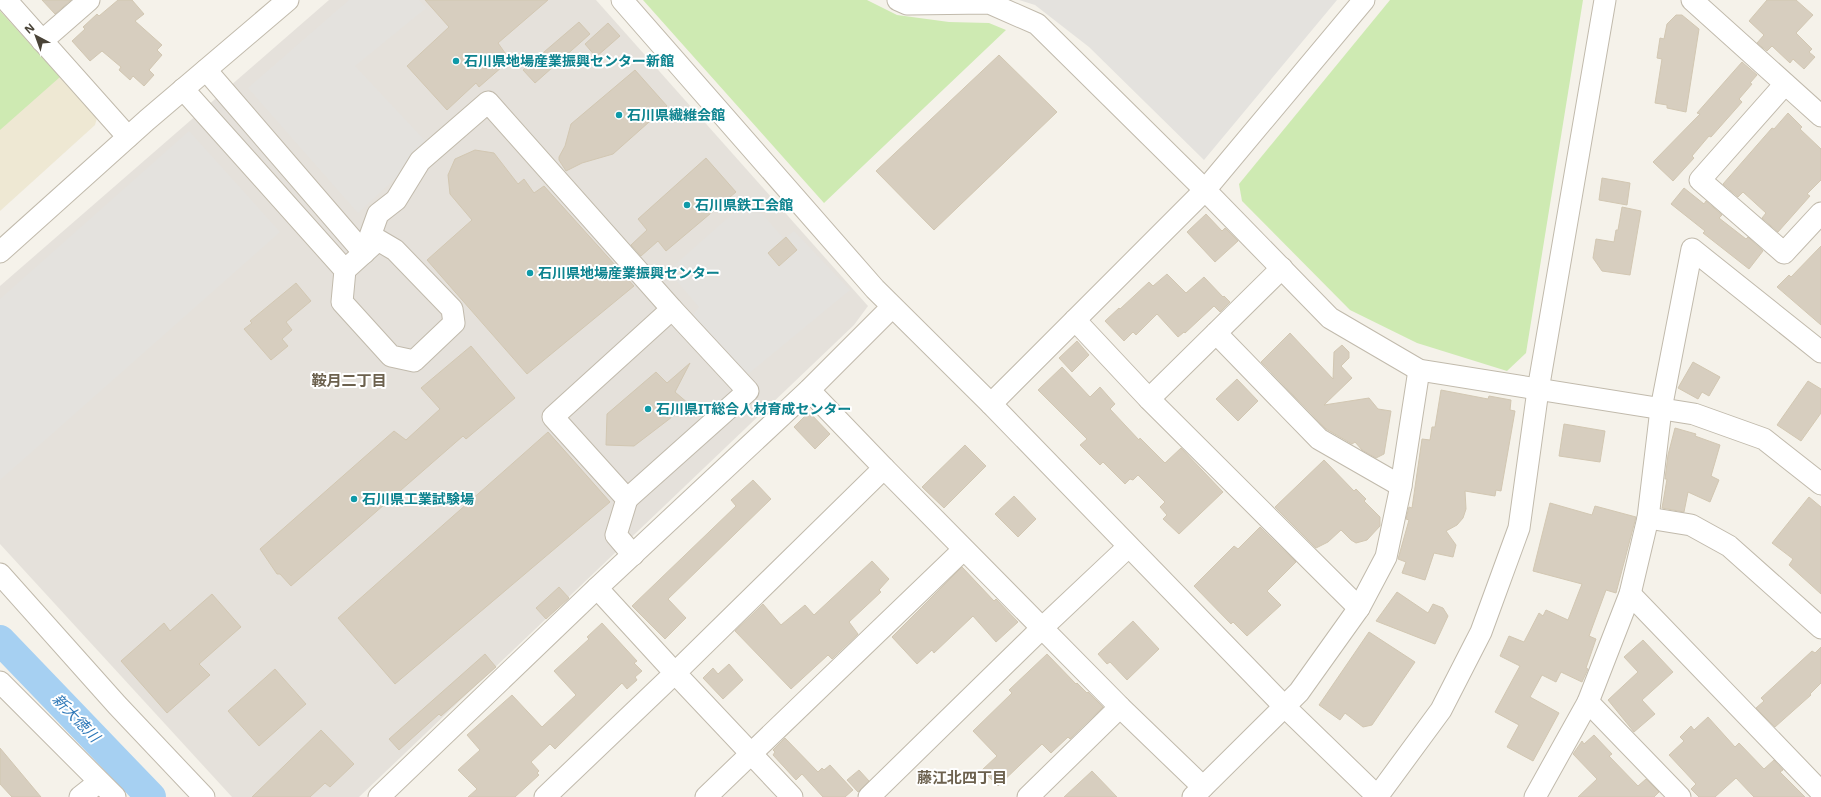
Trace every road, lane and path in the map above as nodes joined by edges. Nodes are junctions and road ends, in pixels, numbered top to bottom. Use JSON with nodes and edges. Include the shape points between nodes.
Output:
{"nodes":[{"id":1,"x":6,"y":0,"type":"edge"},
{"id":2,"x":89,"y":0,"type":"edge"},
{"id":3,"x":288,"y":0,"type":"edge"},
{"id":4,"x":622,"y":0,"type":"edge"},
{"id":5,"x":898,"y":0,"type":"edge"},
{"id":6,"x":1364,"y":0,"type":"edge"},
{"id":7,"x":1605,"y":0,"type":"edge"},
{"id":8,"x":1692,"y":0,"type":"edge"},
{"id":9,"x":42,"y":41,"type":"junction"},
{"id":10,"x":206,"y":70,"type":"junction"},
{"id":11,"x":1785,"y":84,"type":"junction"},
{"id":12,"x":183,"y":89,"type":"junction"},
{"id":13,"x":1821,"y":116,"type":"edge"},
{"id":14,"x":128,"y":137,"type":"junction"},
{"id":15,"x":1205,"y":190,"type":"junction"},
{"id":16,"x":1821,"y":213,"type":"edge"},
{"id":17,"x":0,"y":252,"type":"edge"},
{"id":18,"x":364,"y":253,"type":"junction"},
{"id":19,"x":1282,"y":268,"type":"junction"},
{"id":20,"x":345,"y":270,"type":"junction"},
{"id":21,"x":892,"y":307,"type":"junction"},
{"id":22,"x":672,"y":309,"type":"junction"},
{"id":23,"x":1075,"y":320,"type":"junction"},
{"id":24,"x":1216,"y":333,"type":"junction"},
{"id":25,"x":1821,"y":352,"type":"edge"},
{"id":26,"x":1419,"y":370,"type":"junction"},
{"id":27,"x":808,"y":390,"type":"junction"},
{"id":28,"x":1538,"y":390,"type":"junction"},
{"id":29,"x":1149,"y":399,"type":"junction"},
{"id":30,"x":991,"y":404,"type":"junction"},
{"id":31,"x":1661,"y":408,"type":"junction"},
{"id":32,"x":884,"y":468,"type":"junction"},
{"id":33,"x":1821,"y":484,"type":"edge"},
{"id":34,"x":1401,"y":486,"type":"junction"},
{"id":35,"x":627,"y":498,"type":"junction"},
{"id":36,"x":1648,"y":518,"type":"junction"},
{"id":37,"x":1128,"y":547,"type":"junction"},
{"id":38,"x":963,"y":550,"type":"junction"},
{"id":39,"x":633,"y":555,"type":"junction"},
{"id":40,"x":0,"y":574,"type":"edge"},
{"id":41,"x":597,"y":588,"type":"junction"},
{"id":42,"x":1630,"y":594,"type":"junction"},
{"id":43,"x":1360,"y":608,"type":"junction"},
{"id":44,"x":1042,"y":628,"type":"junction"},
{"id":45,"x":1821,"y":628,"type":"edge"},
{"id":46,"x":675,"y":673,"type":"junction"},
{"id":47,"x":0,"y":682,"type":"edge"},
{"id":48,"x":1588,"y":702,"type":"junction"},
{"id":49,"x":1284,"y":706,"type":"junction"},
{"id":50,"x":1120,"y":707,"type":"junction"},
{"id":51,"x":753,"y":754,"type":"junction"},
{"id":52,"x":99,"y":782,"type":"junction"},
{"id":53,"x":1198,"y":792,"type":"edge"},
{"id":54,"x":1821,"y":792,"type":"edge"},
{"id":55,"x":1538,"y":796,"type":"edge"},
{"id":56,"x":80,"y":797,"type":"edge"},
{"id":57,"x":115,"y":797,"type":"edge"},
{"id":58,"x":204,"y":797,"type":"edge"},
{"id":59,"x":379,"y":797,"type":"edge"},
{"id":60,"x":545,"y":797,"type":"edge"},
{"id":61,"x":706,"y":797,"type":"edge"},
{"id":62,"x":792,"y":797,"type":"edge"},
{"id":63,"x":870,"y":797,"type":"edge"},
{"id":64,"x":1028,"y":797,"type":"edge"},
{"id":65,"x":1377,"y":797,"type":"edge"},
{"id":66,"x":1680,"y":797,"type":"edge"}],
"edges":[{"from":1,"to":9,"type":"street"},
{"from":2,"to":9,"type":"street"},
{"from":3,"to":10,"type":"street"},
{"from":4,"to":21,"type":"street"},
{"from":5,"to":15,"type":"street","via":[[907,4],[989,3],[1037,24]]},
{"from":6,"to":15,"type":"street"},
{"from":7,"to":28,"type":"street"},
{"from":8,"to":11,"type":"street"},
{"from":9,"to":14,"type":"street"},
{"from":10,"to":12,"type":"street"},
{"from":10,"to":18,"type":"street"},
{"from":11,"to":13,"type":"street"},
{"from":11,"to":16,"type":"street","via":[[1700,180],[1784,253]]},
{"from":12,"to":14,"type":"street"},
{"from":12,"to":20,"type":"street"},
{"from":14,"to":17,"type":"street"},
{"from":15,"to":19,"type":"street"},
{"from":15,"to":23,"type":"street"},
{"from":18,"to":20,"type":"street"},
{"from":18,"to":20,"type":"street","via":[[378,240],[395,250],[452,309],[454,323],[414,361],[391,356],[342,302]]},
{"from":18,"to":22,"type":"street","via":[[378,214],[396,200],[420,161],[488,102]]},
{"from":19,"to":24,"type":"street"},
{"from":19,"to":26,"type":"street","via":[[1330,318]]},
{"from":21,"to":27,"type":"street"},
{"from":21,"to":30,"type":"street"},
{"from":22,"to":35,"type":"street","via":[[553,417]]},
{"from":22,"to":35,"type":"street","via":[[748,391]]},
{"from":23,"to":29,"type":"street"},
{"from":23,"to":30,"type":"street"},
{"from":24,"to":29,"type":"street"},
{"from":24,"to":34,"type":"street","via":[[1319,439]]},
{"from":25,"to":31,"type":"street","via":[[1692,249]]},
{"from":26,"to":28,"type":"street"},
{"from":26,"to":34,"type":"street"},
{"from":27,"to":32,"type":"street"},
{"from":27,"to":39,"type":"street"},
{"from":28,"to":31,"type":"street"},
{"from":28,"to":65,"type":"street","via":[[1518,528],[1481,632],[1441,710]]},
{"from":29,"to":43,"type":"street"},
{"from":30,"to":37,"type":"street"},
{"from":31,"to":33,"type":"street","via":[[1694,414],[1764,439]]},
{"from":31,"to":36,"type":"street"},
{"from":32,"to":38,"type":"street"},
{"from":32,"to":46,"type":"street"},
{"from":34,"to":43,"type":"street","via":[[1386,557]]},
{"from":35,"to":39,"type":"street","via":[[616,535]]},
{"from":36,"to":42,"type":"street"},
{"from":36,"to":45,"type":"street","via":[[1691,525],[1729,546]]},
{"from":37,"to":44,"type":"street"},
{"from":37,"to":49,"type":"street"},
{"from":38,"to":44,"type":"street"},
{"from":38,"to":51,"type":"street"},
{"from":39,"to":41,"type":"street"},
{"from":40,"to":58,"type":"street"},
{"from":41,"to":46,"type":"street"},
{"from":41,"to":59,"type":"street"},
{"from":42,"to":48,"type":"street"},
{"from":42,"to":54,"type":"street"},
{"from":43,"to":49,"type":"street","via":[[1299,692]]},
{"from":44,"to":50,"type":"street"},
{"from":44,"to":63,"type":"street"},
{"from":46,"to":51,"type":"street"},
{"from":46,"to":60,"type":"street"},
{"from":47,"to":52,"type":"street"},
{"from":48,"to":55,"type":"street"},
{"from":48,"to":66,"type":"street"},
{"from":49,"to":53,"type":"street"},
{"from":49,"to":65,"type":"street"},
{"from":50,"to":53,"type":"street"},
{"from":50,"to":64,"type":"street"},
{"from":51,"to":61,"type":"street"},
{"from":51,"to":62,"type":"street"},
{"from":52,"to":56,"type":"street"},
{"from":52,"to":57,"type":"street"}]}
